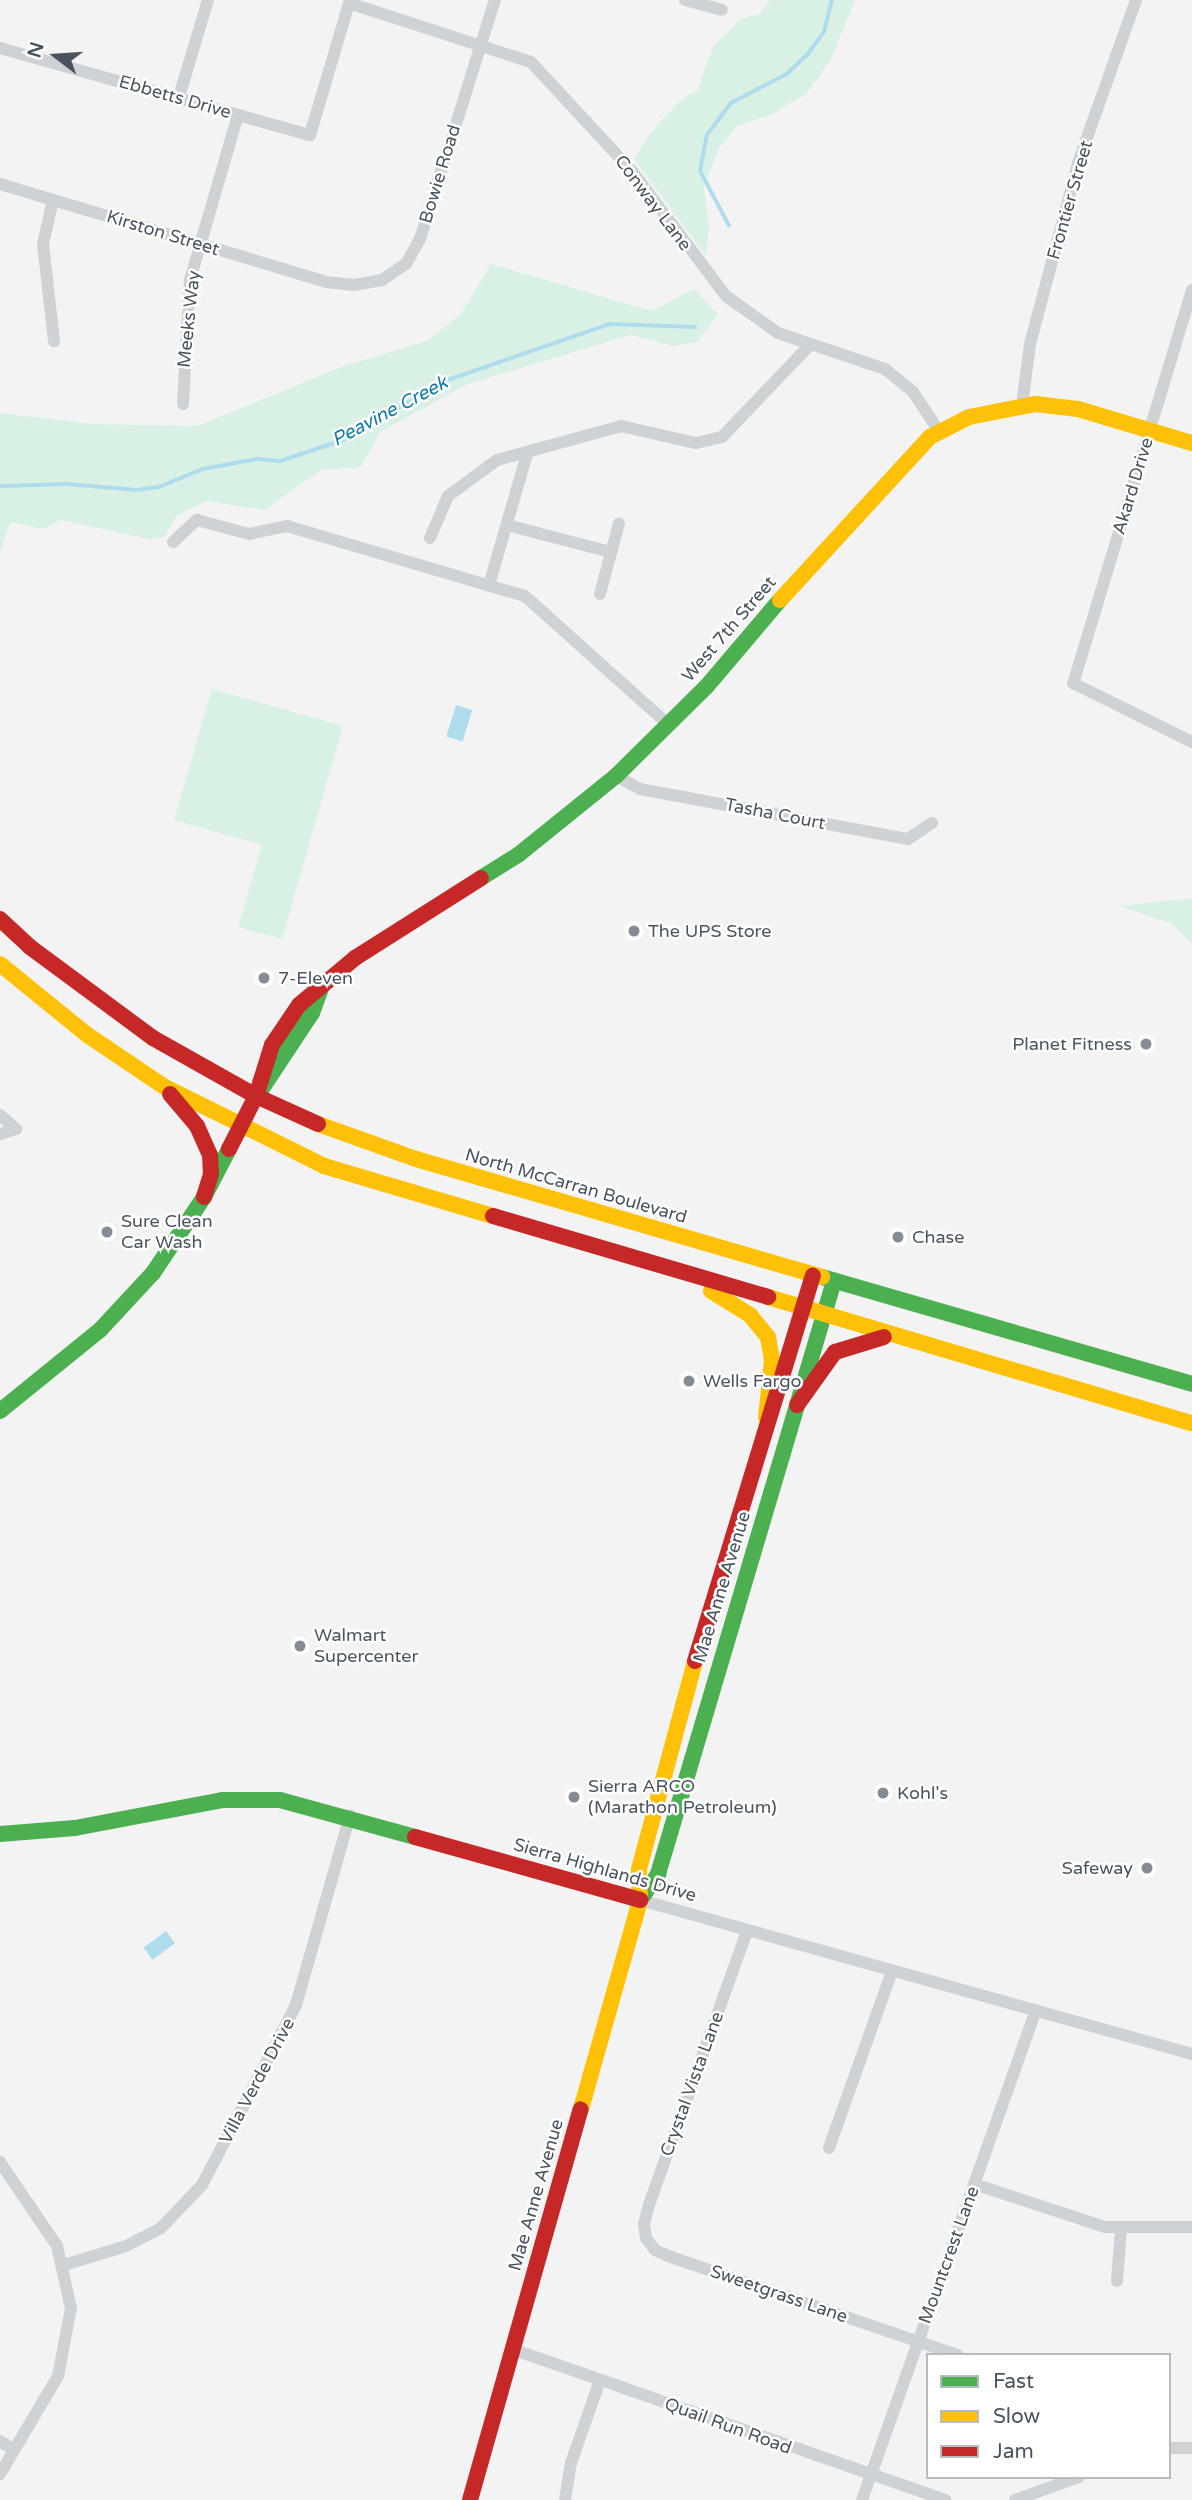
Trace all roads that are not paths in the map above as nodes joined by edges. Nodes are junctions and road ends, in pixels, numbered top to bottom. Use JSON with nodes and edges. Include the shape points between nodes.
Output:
{"nodes":[{"id":1,"x":208,"y":0,"type":"edge"},
{"id":2,"x":495,"y":0,"type":"edge"},
{"id":3,"x":685,"y":0,"type":"edge"},
{"id":4,"x":1136,"y":0,"type":"edge"},
{"id":5,"x":349,"y":2,"type":"edge"},
{"id":6,"x":722,"y":10,"type":"dead end"},
{"id":7,"x":482,"y":43,"type":"junction"},
{"id":8,"x":0,"y":48,"type":"edge"},
{"id":9,"x":179,"y":97,"type":"junction"},
{"id":10,"x":238,"y":115,"type":"junction"},
{"id":11,"x":0,"y":184,"type":"edge"},
{"id":12,"x":53,"y":200,"type":"junction"},
{"id":13,"x":200,"y":245,"type":"junction"},
{"id":14,"x":326,"y":282,"type":"joint"},
{"id":15,"x":1192,"y":290,"type":"edge"},
{"id":16,"x":54,"y":341,"type":"dead end"},
{"id":17,"x":810,"y":345,"type":"junction"},
{"id":18,"x":183,"y":404,"type":"dead end"},
{"id":19,"x":1022,"y":405,"type":"junction"},
{"id":20,"x":939,"y":431,"type":"junction"},
{"id":21,"x":1149,"y":432,"type":"junction"},
{"id":22,"x":1192,"y":443,"type":"edge"},
{"id":23,"x":527,"y":454,"type":"junction"},
{"id":24,"x":619,"y":523,"type":"dead end"},
{"id":25,"x":507,"y":525,"type":"junction"},
{"id":26,"x":430,"y":538,"type":"dead end"},
{"id":27,"x":173,"y":542,"type":"dead end"},
{"id":28,"x":611,"y":552,"type":"junction"},
{"id":29,"x":489,"y":585,"type":"junction"},
{"id":30,"x":600,"y":594,"type":"dead end"},
{"id":31,"x":669,"y":725,"type":"junction"},
{"id":32,"x":1191,"y":741,"type":"edge"},
{"id":33,"x":616,"y":776,"type":"junction"},
{"id":34,"x":932,"y":823,"type":"dead end"},
{"id":35,"x":0,"y":919,"type":"edge"},
{"id":36,"x":0,"y":964,"type":"edge"},
{"id":37,"x":163,"y":1086,"type":"junction"},
{"id":38,"x":256,"y":1096,"type":"junction"},
{"id":39,"x":0,"y":1115,"type":"edge"},
{"id":40,"x":241,"y":1128,"type":"junction"},
{"id":41,"x":0,"y":1134,"type":"edge"},
{"id":42,"x":204,"y":1198,"type":"junction"},
{"id":43,"x":813,"y":1276,"type":"junction"},
{"id":44,"x":686,"y":1277,"type":"junction"},
{"id":45,"x":834,"y":1281,"type":"junction"},
{"id":46,"x":800,"y":1309,"type":"junction"},
{"id":47,"x":823,"y":1316,"type":"junction"},
{"id":48,"x":922,"y":1345,"type":"junction"},
{"id":49,"x":1192,"y":1384,"type":"edge"},
{"id":50,"x":797,"y":1405,"type":"junction"},
{"id":51,"x":0,"y":1411,"type":"edge"},
{"id":52,"x":766,"y":1418,"type":"junction"},
{"id":53,"x":1192,"y":1423,"type":"edge"},
{"id":54,"x":350,"y":1816,"type":"junction"},
{"id":55,"x":0,"y":1834,"type":"edge"},
{"id":56,"x":640,"y":1900,"type":"junction"},
{"id":57,"x":747,"y":1930,"type":"junction"},
{"id":58,"x":892,"y":1971,"type":"junction"},
{"id":59,"x":1036,"y":2010,"type":"junction"},
{"id":60,"x":1192,"y":2054,"type":"edge"},
{"id":61,"x":829,"y":2148,"type":"dead end"},
{"id":62,"x":0,"y":2162,"type":"edge"},
{"id":63,"x":974,"y":2184,"type":"junction"},
{"id":64,"x":1192,"y":2227,"type":"edge"},
{"id":65,"x":1121,"y":2229,"type":"junction"},
{"id":66,"x":646,"y":2238,"type":"joint"},
{"id":67,"x":64,"y":2265,"type":"junction"},
{"id":68,"x":1117,"y":2281,"type":"dead end"},
{"id":69,"x":919,"y":2341,"type":"junction"},
{"id":70,"x":512,"y":2349,"type":"junction"},
{"id":71,"x":952,"y":2353,"type":"edge"},
{"id":72,"x":600,"y":2381,"type":"junction"},
{"id":73,"x":0,"y":2441,"type":"edge"},
{"id":74,"x":1171,"y":2448,"type":"edge"},
{"id":75,"x":1192,"y":2448,"type":"edge"},
{"id":76,"x":14,"y":2450,"type":"junction"},
{"id":77,"x":0,"y":2474,"type":"edge"},
{"id":78,"x":870,"y":2477,"type":"junction"},
{"id":79,"x":1073,"y":2479,"type":"edge"},
{"id":80,"x":470,"y":2500,"type":"edge"},
{"id":81,"x":565,"y":2500,"type":"edge"},
{"id":82,"x":862,"y":2500,"type":"edge"},
{"id":83,"x":945,"y":2500,"type":"edge"},
{"id":84,"x":1015,"y":2500,"type":"edge"}],
"edges":[{"from":1,"to":9,"type":"street"},
{"from":2,"to":7,"type":"street","name":"Bowie Road"},
{"from":3,"to":6,"type":"street"},
{"from":4,"to":19,"type":"street","name":"Frontier Street","via":[[1078,163],[1030,344]]},
{"from":5,"to":7,"type":"street","name":"Conway Lane"},
{"from":5,"to":10,"type":"street","name":"Ebbetts Drive","via":[[310,135]]},
{"from":7,"to":14,"type":"street","name":"Bowie Road","via":[[414,253],[382,280],[359,285]]},
{"from":7,"to":17,"type":"street","name":"Conway Lane","via":[[517,54],[544,72],[632,171],[726,296],[757,321]]},
{"from":8,"to":9,"type":"street","name":"Ebbetts Drive"},
{"from":9,"to":10,"type":"street","name":"Ebbetts Drive"},
{"from":10,"to":13,"type":"street","name":"Meeks Way"},
{"from":11,"to":12,"type":"street","name":"Kirston Street"},
{"from":12,"to":13,"type":"street","name":"Kirston Street"},
{"from":12,"to":16,"type":"street","via":[[43,244]]},
{"from":13,"to":14,"type":"street","name":"Kirston Street"},
{"from":13,"to":18,"type":"street","name":"Meeks Way","via":[[190,280]]},
{"from":15,"to":21,"type":"street","name":"Akard Drive"},
{"from":17,"to":20,"type":"street","name":"Conway Lane","via":[[885,369],[913,392]]},
{"from":17,"to":23,"type":"street","via":[[722,437],[696,443],[621,426]]},
{"from":19,"to":20,"type":"main road","name":"West 7th Street","via":[[969,417]]},
{"from":19,"to":21,"type":"main road","name":"West 7th Street","via":[[1077,409]]},
{"from":20,"to":31,"type":"main road","name":"West 7th Street","via":[[894,472]]},
{"from":21,"to":22,"type":"main road","name":"West 7th Street"},
{"from":21,"to":32,"type":"street","name":"Akard Drive","via":[[1073,683]]},
{"from":23,"to":25,"type":"street"},
{"from":23,"to":26,"type":"street","via":[[497,460],[460,484],[448,496]]},
{"from":24,"to":28,"type":"street"},
{"from":25,"to":28,"type":"street"},
{"from":25,"to":29,"type":"street"},
{"from":27,"to":29,"type":"street","via":[[197,520],[249,534],[287,526]]},
{"from":28,"to":30,"type":"street"},
{"from":29,"to":31,"type":"street","via":[[524,596]]},
{"from":31,"to":33,"type":"main road","name":"West 7th Street"},
{"from":33,"to":34,"type":"street","name":"Tasha Court","via":[[640,789],[908,839]]},
{"from":33,"to":38,"type":"main road","name":"West 7th Street","via":[[518,855],[372,946],[299,1005],[272,1045]]},
{"from":35,"to":38,"type":"main road","name":"North McCarran Boulevard","via":[[112,1011]]},
{"from":36,"to":37,"type":"main road","via":[[86,1034]]},
{"from":37,"to":40,"type":"main road"},
{"from":37,"to":42,"type":"main road","via":[[206,1141],[211,1174]]},
{"from":38,"to":40,"type":"main road","name":"West 7th Street"},
{"from":38,"to":43,"type":"main road","name":"North McCarran Boulevard","via":[[416,1159]]},
{"from":39,"to":41,"type":"street","via":[[16,1129]]},
{"from":40,"to":42,"type":"main road","name":"West 7th Street"},
{"from":40,"to":44,"type":"main road","via":[[368,1182]]},
{"from":42,"to":51,"type":"main road","name":"West 7th Street","via":[[158,1266],[118,1313]]},
{"from":43,"to":45,"type":"main road","name":"North McCarran Boulevard"},
{"from":43,"to":46,"type":"main road","name":"Mae Anne Avenue"},
{"from":44,"to":46,"type":"main road"},
{"from":44,"to":52,"type":"main road","via":[[750,1315],[764,1330],[772,1360]]},
{"from":45,"to":47,"type":"main road","name":"Mae Anne Avenue"},
{"from":45,"to":49,"type":"main road","name":"North McCarran Boulevard"},
{"from":46,"to":47,"type":"main road"},
{"from":46,"to":52,"type":"main road","name":"Mae Anne Avenue"},
{"from":47,"to":48,"type":"main road"},
{"from":47,"to":50,"type":"main road","name":"Mae Anne Avenue"},
{"from":48,"to":50,"type":"main road","via":[[893,1337],[847,1345],[824,1364]]},
{"from":48,"to":53,"type":"main road"},
{"from":50,"to":56,"type":"main road","name":"Mae Anne Avenue","via":[[658,1874]]},
{"from":52,"to":56,"type":"main road","name":"Mae Anne Avenue","via":[[639,1868]]},
{"from":54,"to":55,"type":"main road","name":"Sierra Highlands Drive","via":[[279,1800],[223,1800],[75,1828]]},
{"from":54,"to":56,"type":"main road","name":"Sierra Highlands Drive"},
{"from":54,"to":67,"type":"street","name":"Villa Verde Drive","via":[[296,2005],[202,2185],[160,2229],[126,2246]]},
{"from":56,"to":57,"type":"street","name":"Sierra Highlands Drive"},
{"from":56,"to":70,"type":"main road","name":"Mae Anne Avenue"},
{"from":57,"to":58,"type":"street","name":"Sierra Highlands Drive"},
{"from":57,"to":66,"type":"street","name":"Crystal Vista Lane","via":[[649,2205]]},
{"from":58,"to":59,"type":"street","name":"Sierra Highlands Drive"},
{"from":58,"to":61,"type":"street"},
{"from":59,"to":60,"type":"street","name":"Sierra Highlands Drive"},
{"from":59,"to":63,"type":"street","name":"Mountcrest Lane"},
{"from":62,"to":67,"type":"street","via":[[47,2226]]},
{"from":63,"to":65,"type":"street","via":[[1083,2222]]},
{"from":63,"to":69,"type":"street","name":"Mountcrest Lane"},
{"from":64,"to":65,"type":"street"},
{"from":65,"to":68,"type":"street"},
{"from":66,"to":69,"type":"street","name":"Sweetgrass Lane","via":[[655,2250],[671,2257]]},
{"from":67,"to":76,"type":"street","via":[[71,2308],[66,2351],[47,2397]]},
{"from":69,"to":71,"type":"street","name":"Sweetgrass Lane"},
{"from":69,"to":78,"type":"street","name":"Mountcrest Lane"},
{"from":70,"to":72,"type":"street","name":"Quail Run Road"},
{"from":70,"to":80,"type":"main road","name":"Mae Anne Avenue"},
{"from":72,"to":78,"type":"street","name":"Quail Run Road"},
{"from":72,"to":81,"type":"street","via":[[571,2463]]},
{"from":73,"to":76,"type":"street"},
{"from":74,"to":75,"type":"street"},
{"from":76,"to":77,"type":"street"},
{"from":78,"to":82,"type":"street","name":"Mountcrest Lane"},
{"from":78,"to":83,"type":"street","name":"Quail Run Road"},
{"from":79,"to":84,"type":"street"}]}
